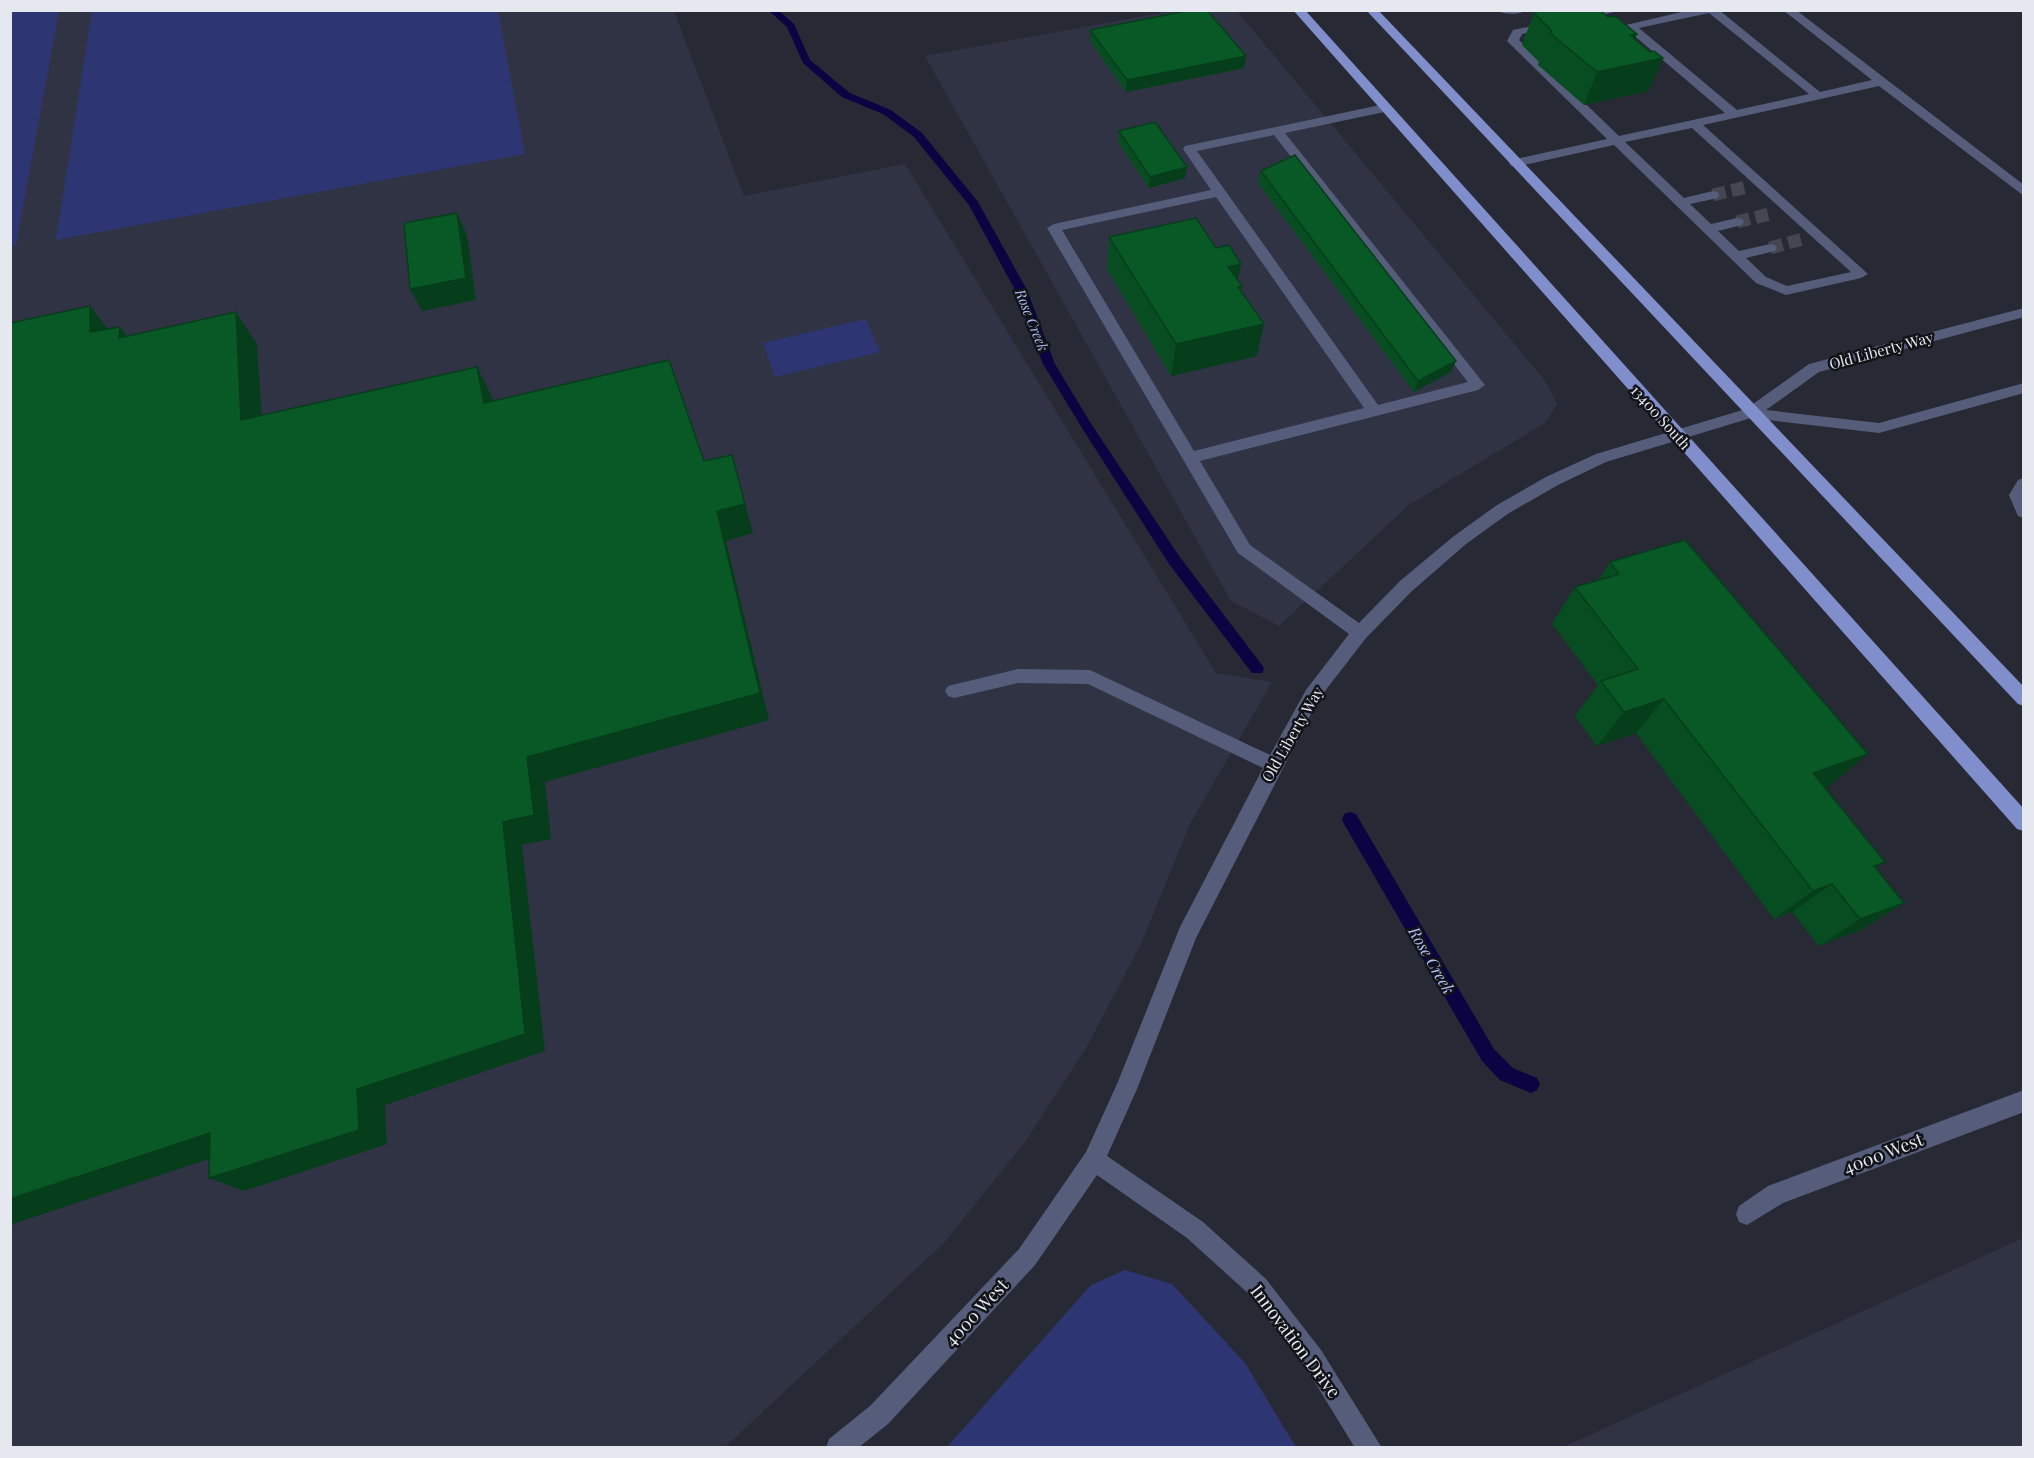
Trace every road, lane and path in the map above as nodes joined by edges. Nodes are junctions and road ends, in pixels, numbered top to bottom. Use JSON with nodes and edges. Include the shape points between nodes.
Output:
{"nodes":[{"id":1,"x":1298,"y":10,"type":"edge"},
{"id":2,"x":1371,"y":10,"type":"edge"},
{"id":3,"x":1501,"y":10,"type":"edge"},
{"id":4,"x":1522,"y":10,"type":"edge"},
{"id":5,"x":1616,"y":10,"type":"edge"},
{"id":6,"x":1707,"y":10,"type":"edge"},
{"id":7,"x":1712,"y":10,"type":"edge"},
{"id":8,"x":1788,"y":10,"type":"edge"},
{"id":9,"x":1880,"y":82,"type":"junction"},
{"id":10,"x":1818,"y":96,"type":"junction"},
{"id":11,"x":1385,"y":108,"type":"junction"},
{"id":12,"x":1734,"y":114,"type":"junction"},
{"id":13,"x":1694,"y":123,"type":"junction"},
{"id":14,"x":1277,"y":131,"type":"junction"},
{"id":15,"x":1615,"y":141,"type":"junction"},
{"id":16,"x":1515,"y":163,"type":"junction"},
{"id":17,"x":1219,"y":192,"type":"junction"},
{"id":18,"x":2024,"y":192,"type":"edge"},
{"id":19,"x":1713,"y":195,"type":"tunnel mouth"},
{"id":20,"x":1680,"y":203,"type":"junction"},
{"id":21,"x":1789,"y":209,"type":"junction"},
{"id":22,"x":1774,"y":213,"type":"tunnel mouth"},
{"id":23,"x":1737,"y":222,"type":"tunnel mouth"},
{"id":24,"x":1708,"y":229,"type":"junction"},
{"id":25,"x":1818,"y":236,"type":"junction"},
{"id":26,"x":1803,"y":239,"type":"tunnel mouth"},
{"id":27,"x":1770,"y":248,"type":"tunnel mouth"},
{"id":28,"x":1736,"y":256,"type":"junction"},
{"id":29,"x":2024,"y":312,"type":"edge"},
{"id":30,"x":2024,"y":387,"type":"edge"},
{"id":31,"x":1375,"y":412,"type":"junction"},
{"id":32,"x":1750,"y":414,"type":"junction"},
{"id":33,"x":1676,"y":434,"type":"junction"},
{"id":34,"x":1188,"y":458,"type":"junction"},
{"id":35,"x":2024,"y":484,"type":"edge"},
{"id":36,"x":2024,"y":512,"type":"edge"},
{"id":37,"x":1360,"y":633,"type":"junction"},
{"id":38,"x":954,"y":691,"type":"dead end"},
{"id":39,"x":2024,"y":699,"type":"edge"},
{"id":40,"x":1274,"y":765,"type":"junction"},
{"id":41,"x":2024,"y":823,"type":"edge"},
{"id":42,"x":2024,"y":1101,"type":"edge"},
{"id":43,"x":1094,"y":1160,"type":"junction"},
{"id":44,"x":1747,"y":1214,"type":"dead end"},
{"id":45,"x":838,"y":1448,"type":"edge"},
{"id":46,"x":1370,"y":1448,"type":"edge"}],
"edges":[{"from":1,"to":11,"type":"main road","name":"13400 South"},
{"from":2,"to":16,"type":"main road"},
{"from":3,"to":4,"type":"street"},
{"from":5,"to":15,"type":"street","via":[[1524,29],[1516,32],[1513,41]]},
{"from":6,"to":12,"type":"street","via":[[1630,27]]},
{"from":7,"to":10,"type":"street"},
{"from":8,"to":9,"type":"street"},
{"from":9,"to":10,"type":"street"},
{"from":9,"to":18,"type":"street"},
{"from":10,"to":12,"type":"street"},
{"from":11,"to":14,"type":"street"},
{"from":11,"to":33,"type":"main road","name":"13400 South"},
{"from":12,"to":13,"type":"street"},
{"from":13,"to":15,"type":"street"},
{"from":13,"to":21,"type":"street","via":[[1754,186]]},
{"from":14,"to":17,"type":"street","via":[[1189,149]]},
{"from":14,"to":31,"type":"street","via":[[1478,385]]},
{"from":15,"to":16,"type":"street"},
{"from":15,"to":20,"type":"street"},
{"from":16,"to":32,"type":"main road"},
{"from":17,"to":31,"type":"street"},
{"from":17,"to":34,"type":"street","via":[[1054,228]]},
{"from":19,"to":20,"type":"street"},
{"from":20,"to":24,"type":"street"},
{"from":21,"to":22,"type":"street"},
{"from":21,"to":25,"type":"street"},
{"from":23,"to":24,"type":"street"},
{"from":24,"to":28,"type":"street"},
{"from":25,"to":26,"type":"street"},
{"from":25,"to":28,"type":"street","via":[[1861,274],[1786,291],[1761,280]]},
{"from":27,"to":28,"type":"street"},
{"from":29,"to":32,"type":"street","name":"Old Liberty Way","via":[[1814,368]]},
{"from":30,"to":32,"type":"street","name":"Old Liberty Way","via":[[1880,428]]},
{"from":31,"to":34,"type":"street"},
{"from":32,"to":33,"type":"street","name":"Old Liberty Way"},
{"from":32,"to":39,"type":"main road"},
{"from":33,"to":37,"type":"street","name":"Old Liberty Way","via":[[1611,453],[1503,509],[1406,586]]},
{"from":33,"to":41,"type":"main road","name":"13400 South"},
{"from":34,"to":37,"type":"street","via":[[1244,549]]},
{"from":35,"to":36,"type":"street","via":[[2017,495]]},
{"from":37,"to":40,"type":"street","name":"Old Liberty Way","via":[[1312,695]]},
{"from":38,"to":40,"type":"street","via":[[1018,676],[1090,677]]},
{"from":40,"to":43,"type":"street","name":"Old Liberty Way","via":[[1187,934]]},
{"from":42,"to":44,"type":"street","name":"4000 West","via":[[1776,1194]]},
{"from":43,"to":45,"type":"street","name":"4000 West","via":[[1027,1257],[879,1415]]},
{"from":43,"to":46,"type":"street","name":"Innovation Drive","via":[[1195,1230],[1258,1287],[1313,1358]]}]}
